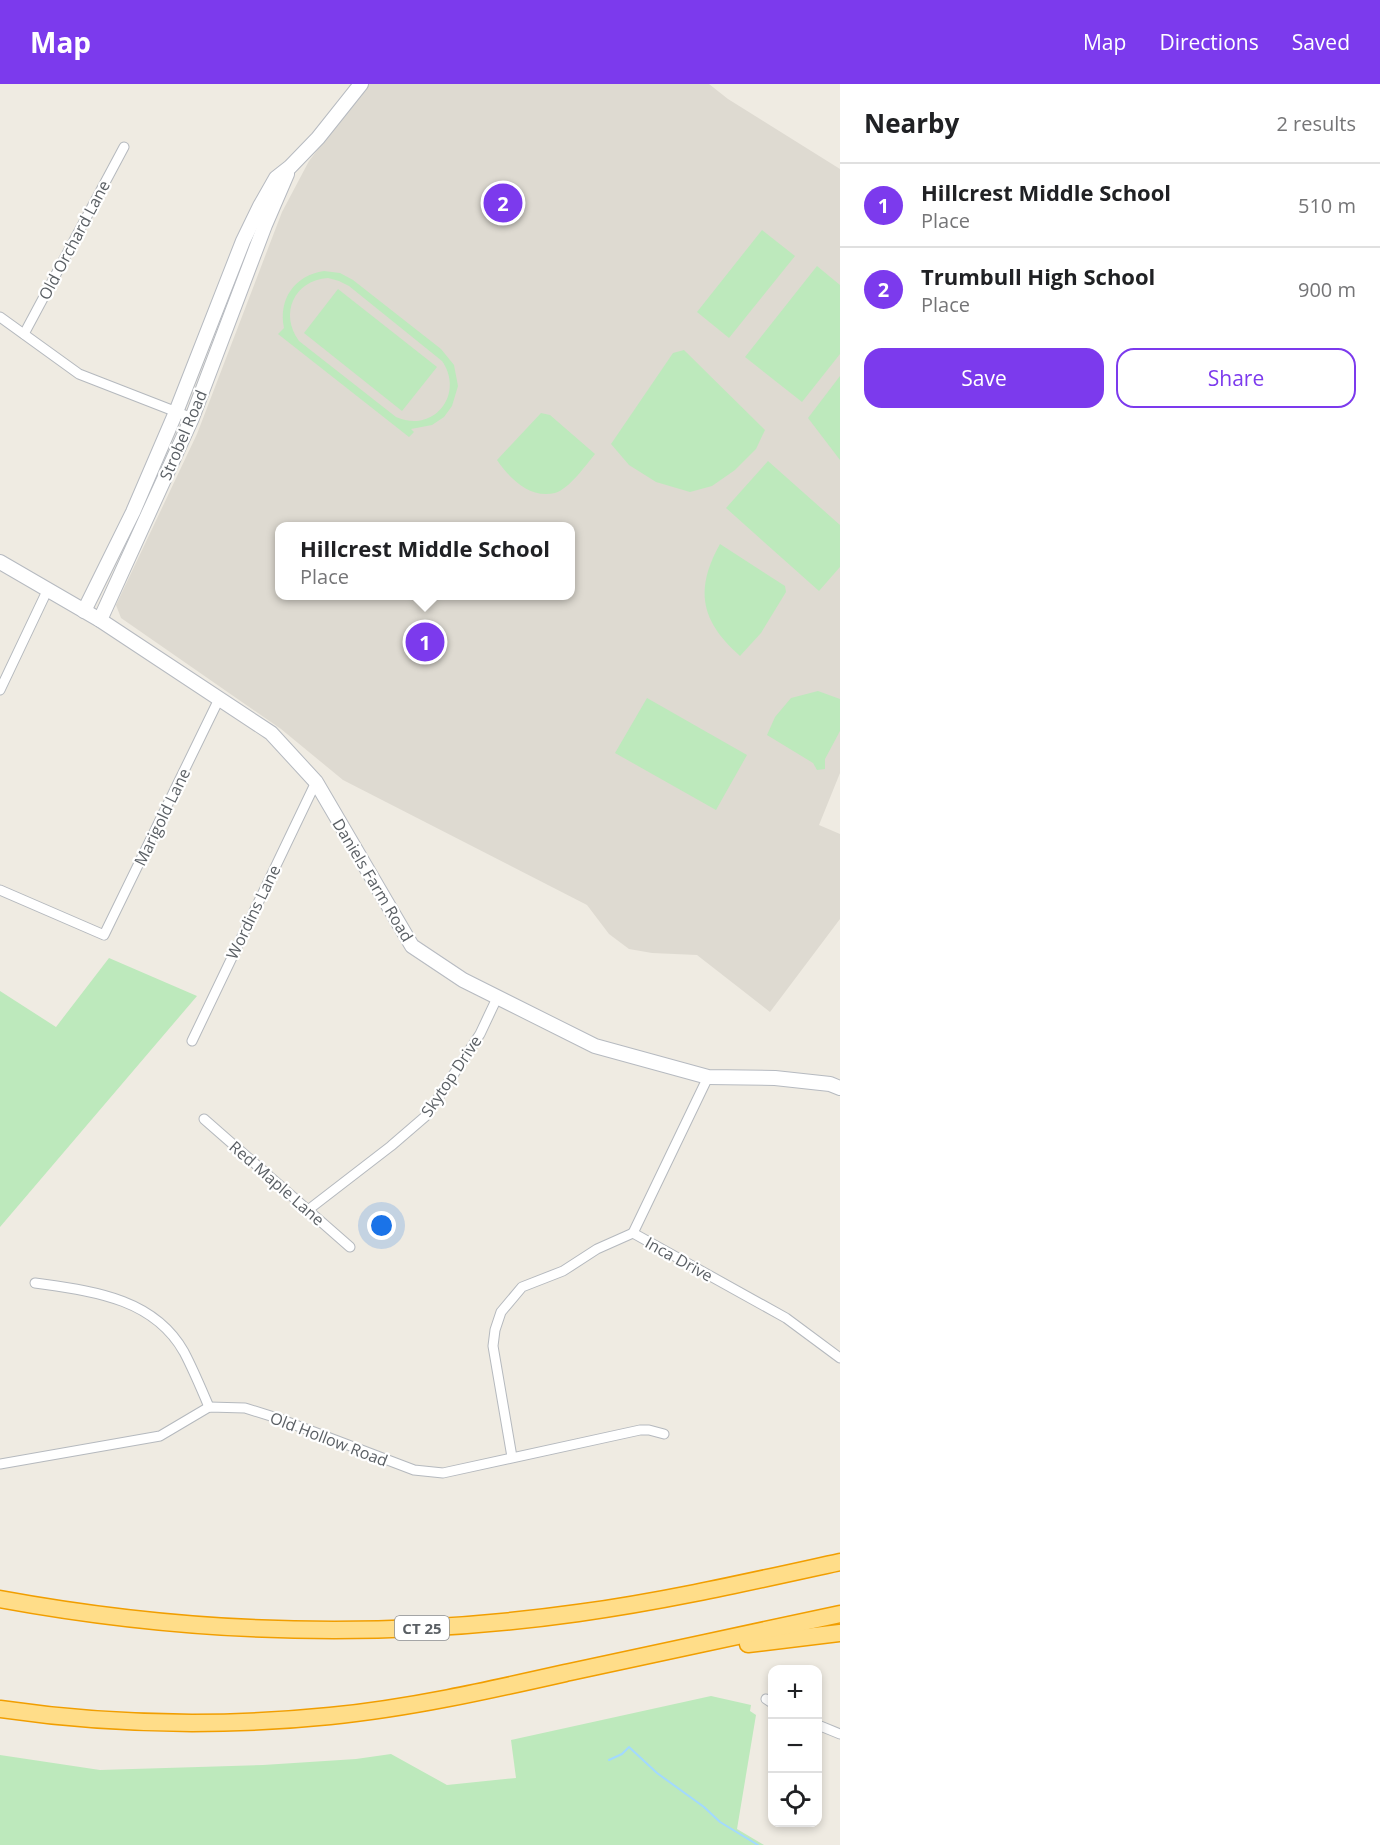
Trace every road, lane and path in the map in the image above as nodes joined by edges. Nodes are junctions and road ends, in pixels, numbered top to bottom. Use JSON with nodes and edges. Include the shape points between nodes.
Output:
{"nodes":[{"id":1,"x":361,"y":84,"type":"edge"},
{"id":2,"x":124,"y":147,"type":"dead end"},
{"id":3,"x":290,"y":167,"type":"junction"},
{"id":4,"x":243,"y":241,"type":"junction"},
{"id":5,"x":257,"y":246,"type":"junction"},
{"id":6,"x":0,"y":317,"type":"edge"},
{"id":7,"x":24,"y":334,"type":"junction"},
{"id":8,"x":176,"y":412,"type":"junction"},
{"id":9,"x":192,"y":418,"type":"junction"},
{"id":10,"x":0,"y":562,"type":"edge"},
{"id":11,"x":47,"y":591,"type":"junction"},
{"id":12,"x":84,"y":611,"type":"junction"},
{"id":13,"x":100,"y":620,"type":"junction"},
{"id":14,"x":0,"y":690,"type":"edge"},
{"id":15,"x":219,"y":699,"type":"junction"},
{"id":16,"x":315,"y":782,"type":"junction"},
{"id":17,"x":0,"y":890,"type":"edge"},
{"id":18,"x":497,"y":998,"type":"junction"},
{"id":19,"x":192,"y":1041,"type":"dead end"},
{"id":20,"x":708,"y":1077,"type":"junction"},
{"id":21,"x":840,"y":1088,"type":"edge"},
{"id":22,"x":204,"y":1119,"type":"dead end"},
{"id":23,"x":308,"y":1210,"type":"junction"},
{"id":24,"x":633,"y":1233,"type":"junction"},
{"id":25,"x":350,"y":1247,"type":"dead end"},
{"id":26,"x":34,"y":1283,"type":"dead end"},
{"id":27,"x":840,"y":1358,"type":"edge"},
{"id":28,"x":209,"y":1407,"type":"junction"},
{"id":29,"x":664,"y":1434,"type":"dead end"},
{"id":30,"x":512,"y":1457,"type":"junction"},
{"id":31,"x":0,"y":1464,"type":"edge"},
{"id":32,"x":840,"y":1551,"type":"edge"},
{"id":33,"x":840,"y":1562,"type":"edge"},
{"id":34,"x":687,"y":1595,"type":"junction"},
{"id":35,"x":0,"y":1599,"type":"edge"},
{"id":36,"x":840,"y":1614,"type":"edge"},
{"id":37,"x":840,"y":1633,"type":"edge"},
{"id":38,"x":605,"y":1665,"type":"junction"},
{"id":39,"x":0,"y":1709,"type":"edge"},
{"id":40,"x":822,"y":1727,"type":"edge"},
{"id":41,"x":840,"y":1734,"type":"edge"}],
"edges":[{"from":1,"to":3,"type":"street","name":"Strobel Road"},
{"from":2,"to":7,"type":"street","name":"Old Orchard Lane"},
{"from":3,"to":4,"type":"street","name":"Strobel Road","via":[[276,178]]},
{"from":3,"to":5,"type":"street","name":"Strobel Road"},
{"from":4,"to":5,"type":"street"},
{"from":4,"to":8,"type":"street","name":"Strobel Road"},
{"from":5,"to":9,"type":"street","name":"Strobel Road"},
{"from":6,"to":7,"type":"street"},
{"from":7,"to":8,"type":"street","via":[[79,374]]},
{"from":8,"to":9,"type":"street"},
{"from":8,"to":12,"type":"street","name":"Strobel Road"},
{"from":9,"to":13,"type":"street","name":"Strobel Road"},
{"from":10,"to":11,"type":"street","name":"Daniels Farm Road"},
{"from":11,"to":12,"type":"street","name":"Daniels Farm Road"},
{"from":11,"to":14,"type":"street"},
{"from":12,"to":13,"type":"street","name":"Daniels Farm Road"},
{"from":13,"to":15,"type":"street","name":"Daniels Farm Road"},
{"from":15,"to":16,"type":"street","name":"Daniels Farm Road","via":[[272,733]]},
{"from":15,"to":17,"type":"street","name":"Marigold Lane","via":[[104,935]]},
{"from":16,"to":18,"type":"street","name":"Daniels Farm Road","via":[[412,946]]},
{"from":16,"to":19,"type":"street","name":"Wordins Lane"},
{"from":18,"to":20,"type":"street","name":"Daniels Farm Road","via":[[595,1046]]},
{"from":18,"to":23,"type":"street","name":"Skytop Drive","via":[[474,1043],[427,1114]]},
{"from":20,"to":21,"type":"street","name":"Daniels Farm Road","via":[[775,1078]]},
{"from":20,"to":24,"type":"street","name":"Inca Drive"},
{"from":22,"to":23,"type":"street","name":"Red Maple Lane"},
{"from":23,"to":25,"type":"street","name":"Red Maple Lane"},
{"from":24,"to":27,"type":"street","name":"Inca Drive","via":[[786,1318]]},
{"from":24,"to":30,"type":"street","via":[[597,1249],[563,1271],[522,1287],[501,1312],[494,1346]]},
{"from":26,"to":28,"type":"street","via":[[111,1296],[148,1312],[183,1350]]},
{"from":28,"to":30,"type":"street","name":"Old Hollow Road","via":[[245,1408],[414,1470],[442,1473]]},
{"from":28,"to":31,"type":"street","via":[[160,1436]]},
{"from":29,"to":30,"type":"street","name":"Old Hollow Road","via":[[640,1430]]},
{"from":32,"to":34,"type":"highway"},
{"from":33,"to":34,"type":"highway","number":"CT 25"},
{"from":34,"to":35,"type":"highway","number":"CT 25","via":[[510,1621],[331,1630],[177,1623]]},
{"from":36,"to":38,"type":"highway"},
{"from":37,"to":38,"type":"highway"},
{"from":38,"to":39,"type":"highway","via":[[432,1702],[293,1719],[135,1722]]},
{"from":40,"to":41,"type":"street"}]}
